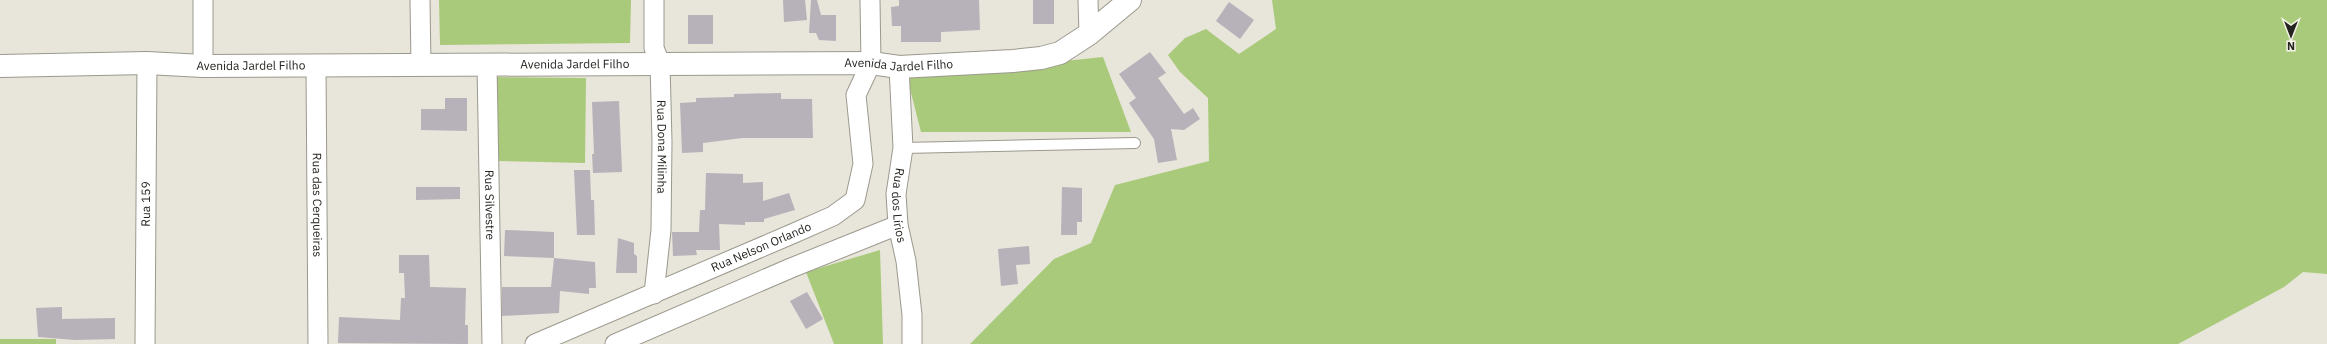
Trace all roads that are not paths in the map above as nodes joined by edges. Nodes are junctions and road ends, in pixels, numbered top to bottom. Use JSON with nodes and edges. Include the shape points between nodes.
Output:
{"nodes":[{"id":1,"x":203,"y":0,"type":"edge"},
{"id":2,"x":420,"y":0,"type":"edge"},
{"id":3,"x":654,"y":0,"type":"edge"},
{"id":4,"x":870,"y":0,"type":"edge"},
{"id":5,"x":1088,"y":0,"type":"edge"},
{"id":6,"x":1130,"y":0,"type":"edge"},
{"id":7,"x":1089,"y":34,"type":"junction"},
{"id":8,"x":660,"y":62,"type":"junction"},
{"id":9,"x":147,"y":63,"type":"junction"},
{"id":10,"x":871,"y":63,"type":"junction"},
{"id":11,"x":421,"y":65,"type":"junction"},
{"id":12,"x":487,"y":65,"type":"junction"},
{"id":13,"x":0,"y":66,"type":"edge"},
{"id":14,"x":203,"y":66,"type":"junction"},
{"id":15,"x":316,"y":66,"type":"junction"},
{"id":16,"x":899,"y":67,"type":"junction"},
{"id":17,"x":1135,"y":143,"type":"dead end"},
{"id":18,"x":903,"y":148,"type":"junction"},
{"id":19,"x":898,"y":225,"type":"junction"},
{"id":20,"x":654,"y":294,"type":"junction"},
{"id":21,"x":145,"y":344,"type":"edge"},
{"id":22,"x":318,"y":344,"type":"edge"},
{"id":23,"x":492,"y":344,"type":"edge"},
{"id":24,"x":534,"y":344,"type":"edge"},
{"id":25,"x":614,"y":344,"type":"edge"},
{"id":26,"x":912,"y":344,"type":"edge"}],
"edges":[{"from":1,"to":14,"type":"street"},
{"from":2,"to":11,"type":"street"},
{"from":3,"to":8,"type":"street","name":"Rua Dona Milinha","via":[[654,48]]},
{"from":4,"to":10,"type":"street"},
{"from":5,"to":7,"type":"street"},
{"from":6,"to":7,"type":"main road","name":"Avenida Jardel Filho"},
{"from":7,"to":16,"type":"main road","name":"Avenida Jardel Filho","via":[[1060,53],[1041,58]]},
{"from":8,"to":10,"type":"main road","name":"Avenida Jardel Filho"},
{"from":8,"to":12,"type":"main road","name":"Avenida Jardel Filho"},
{"from":8,"to":20,"type":"street","name":"Rua Dona Milinha","via":[[661,230]]},
{"from":9,"to":13,"type":"main road","name":"Avenida Jardel Filho"},
{"from":9,"to":14,"type":"main road","name":"Avenida Jardel Filho"},
{"from":9,"to":21,"type":"street","name":"Rua 159"},
{"from":10,"to":16,"type":"main road","name":"Avenida Jardel Filho"},
{"from":10,"to":20,"type":"street","name":"Rua Nelson Orlando","via":[[856,95],[863,164],[855,200],[833,216]]},
{"from":11,"to":12,"type":"main road","name":"Avenida Jardel Filho"},
{"from":11,"to":15,"type":"main road","name":"Avenida Jardel Filho"},
{"from":12,"to":23,"type":"street","name":"Rua Silvestre"},
{"from":14,"to":15,"type":"main road","name":"Avenida Jardel Filho"},
{"from":15,"to":22,"type":"street","name":"Rua das Cerqueiras"},
{"from":16,"to":18,"type":"street","name":"Rua dos Lírios"},
{"from":17,"to":18,"type":"lane"},
{"from":18,"to":19,"type":"street","name":"Rua dos Lírios","via":[[896,194]]},
{"from":19,"to":25,"type":"street"},
{"from":19,"to":26,"type":"street","name":"Rua dos Lírios","via":[[906,260],[912,315]]},
{"from":20,"to":24,"type":"street","name":"Rua Nelson Orlando"}]}
